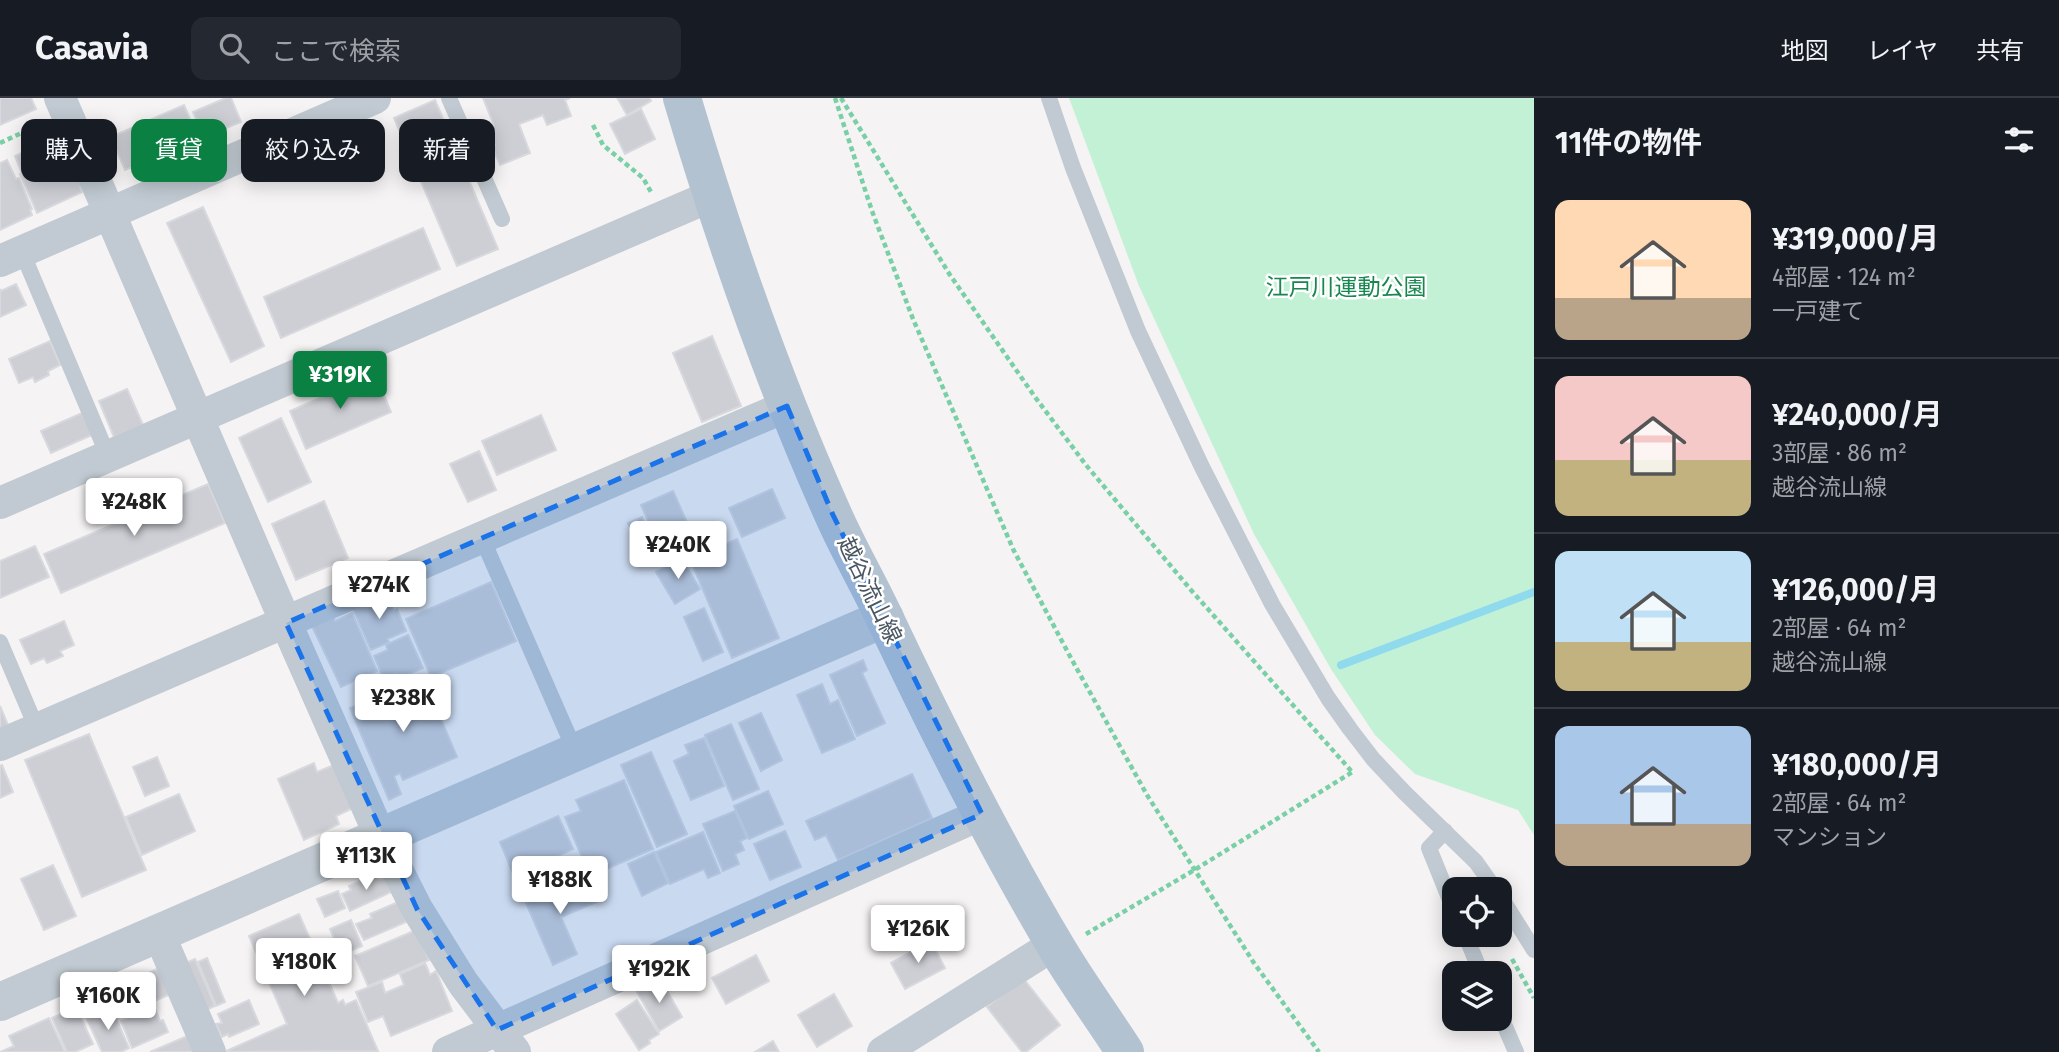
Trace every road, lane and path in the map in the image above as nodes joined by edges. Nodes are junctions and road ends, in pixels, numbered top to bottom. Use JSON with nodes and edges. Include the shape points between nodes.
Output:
{"nodes":[{"id":1,"x":375,"y":98,"type":"edge"},
{"id":2,"x":449,"y":98,"type":"edge"},
{"id":3,"x":682,"y":98,"type":"edge"},
{"id":4,"x":835,"y":98,"type":"edge"},
{"id":5,"x":841,"y":98,"type":"edge"},
{"id":6,"x":1049,"y":98,"type":"edge"},
{"id":7,"x":65,"y":110,"type":"edge"},
{"id":8,"x":593,"y":125,"type":"dead end"},
{"id":9,"x":0,"y":143,"type":"edge"},
{"id":10,"x":711,"y":196,"type":"junction"},
{"id":11,"x":110,"y":214,"type":"junction"},
{"id":12,"x":664,"y":216,"type":"junction"},
{"id":13,"x":502,"y":219,"type":"dead end"},
{"id":14,"x":11,"y":256,"type":"edge"},
{"id":15,"x":787,"y":406,"type":"junction"},
{"id":16,"x":198,"y":418,"type":"junction"},
{"id":17,"x":108,"y":456,"type":"junction"},
{"id":18,"x":0,"y":503,"type":"edge"},
{"id":19,"x":482,"y":538,"type":"junction"},
{"id":20,"x":885,"y":618,"type":"junction"},
{"id":21,"x":286,"y":622,"type":"junction"},
{"id":22,"x":0,"y":642,"type":"edge"},
{"id":23,"x":37,"y":729,"type":"junction"},
{"id":24,"x":0,"y":745,"type":"edge"},
{"id":25,"x":576,"y":753,"type":"junction"},
{"id":26,"x":1352,"y":772,"type":"junction"},
{"id":27,"x":1362,"y":781,"type":"dead end"},
{"id":28,"x":982,"y":814,"type":"junction"},
{"id":29,"x":1444,"y":831,"type":"junction"},
{"id":30,"x":381,"y":838,"type":"junction"},
{"id":31,"x":1196,"y":869,"type":"junction"},
{"id":32,"x":1487,"y":877,"type":"edge"},
{"id":33,"x":1442,"y":880,"type":"edge"},
{"id":34,"x":1512,"y":915,"type":"edge"},
{"id":35,"x":159,"y":934,"type":"junction"},
{"id":36,"x":1056,"y":947,"type":"junction"},
{"id":37,"x":1534,"y":950,"type":"edge"},
{"id":38,"x":1510,"y":956,"type":"dead end"},
{"id":39,"x":1534,"y":998,"type":"edge"},
{"id":40,"x":0,"y":1002,"type":"edge"},
{"id":41,"x":1507,"y":1031,"type":"edge"},
{"id":42,"x":506,"y":1041,"type":"edge"},
{"id":43,"x":210,"y":1052,"type":"edge"},
{"id":44,"x":448,"y":1052,"type":"edge"},
{"id":45,"x":883,"y":1052,"type":"edge"},
{"id":46,"x":1125,"y":1052,"type":"edge"},
{"id":47,"x":1319,"y":1052,"type":"edge"},
{"id":48,"x":1516,"y":1052,"type":"edge"}],
"edges":[{"from":1,"to":11,"type":"street"},
{"from":2,"to":13,"type":"lane"},
{"from":3,"to":10,"type":"main road","name":"越谷流山線"},
{"from":4,"to":31,"type":"path","via":[[913,318],[1014,551],[1147,795]]},
{"from":5,"to":26,"type":"path","via":[[950,275],[1086,465]]},
{"from":6,"to":29,"type":"lane","via":[[1138,331],[1272,604],[1350,729]]},
{"from":7,"to":9,"type":"path","via":[[58,128],[32,128]]},
{"from":7,"to":11,"type":"street"},
{"from":8,"to":12,"type":"path","via":[[603,145],[643,178]]},
{"from":10,"to":12,"type":"street"},
{"from":10,"to":15,"type":"main road","name":"越谷流山線"},
{"from":11,"to":14,"type":"street"},
{"from":11,"to":16,"type":"street"},
{"from":12,"to":16,"type":"street"},
{"from":14,"to":17,"type":"lane"},
{"from":15,"to":19,"type":"street"},
{"from":15,"to":20,"type":"main road","name":"越谷流山線","via":[[833,514]]},
{"from":16,"to":17,"type":"street"},
{"from":16,"to":21,"type":"street"},
{"from":17,"to":18,"type":"street"},
{"from":19,"to":21,"type":"street"},
{"from":19,"to":25,"type":"lane"},
{"from":20,"to":25,"type":"street"},
{"from":20,"to":28,"type":"main road","name":"越谷流山線"},
{"from":21,"to":23,"type":"street"},
{"from":21,"to":30,"type":"street"},
{"from":22,"to":23,"type":"lane"},
{"from":23,"to":24,"type":"street"},
{"from":25,"to":30,"type":"street"},
{"from":26,"to":27,"type":"path"},
{"from":26,"to":31,"type":"path"},
{"from":28,"to":36,"type":"main road","name":"越谷流山線"},
{"from":28,"to":42,"type":"street"},
{"from":29,"to":32,"type":"lane"},
{"from":29,"to":33,"type":"lane","via":[[1429,848]]},
{"from":30,"to":35,"type":"street"},
{"from":30,"to":42,"type":"street","via":[[417,909]]},
{"from":31,"to":36,"type":"path"},
{"from":31,"to":47,"type":"path","via":[[1254,963]]},
{"from":34,"to":37,"type":"lane"},
{"from":35,"to":40,"type":"street"},
{"from":35,"to":43,"type":"street"},
{"from":36,"to":45,"type":"street"},
{"from":36,"to":46,"type":"main road","name":"越谷流山線"},
{"from":38,"to":39,"type":"path"},
{"from":41,"to":48,"type":"lane"},
{"from":42,"to":44,"type":"street"}]}
